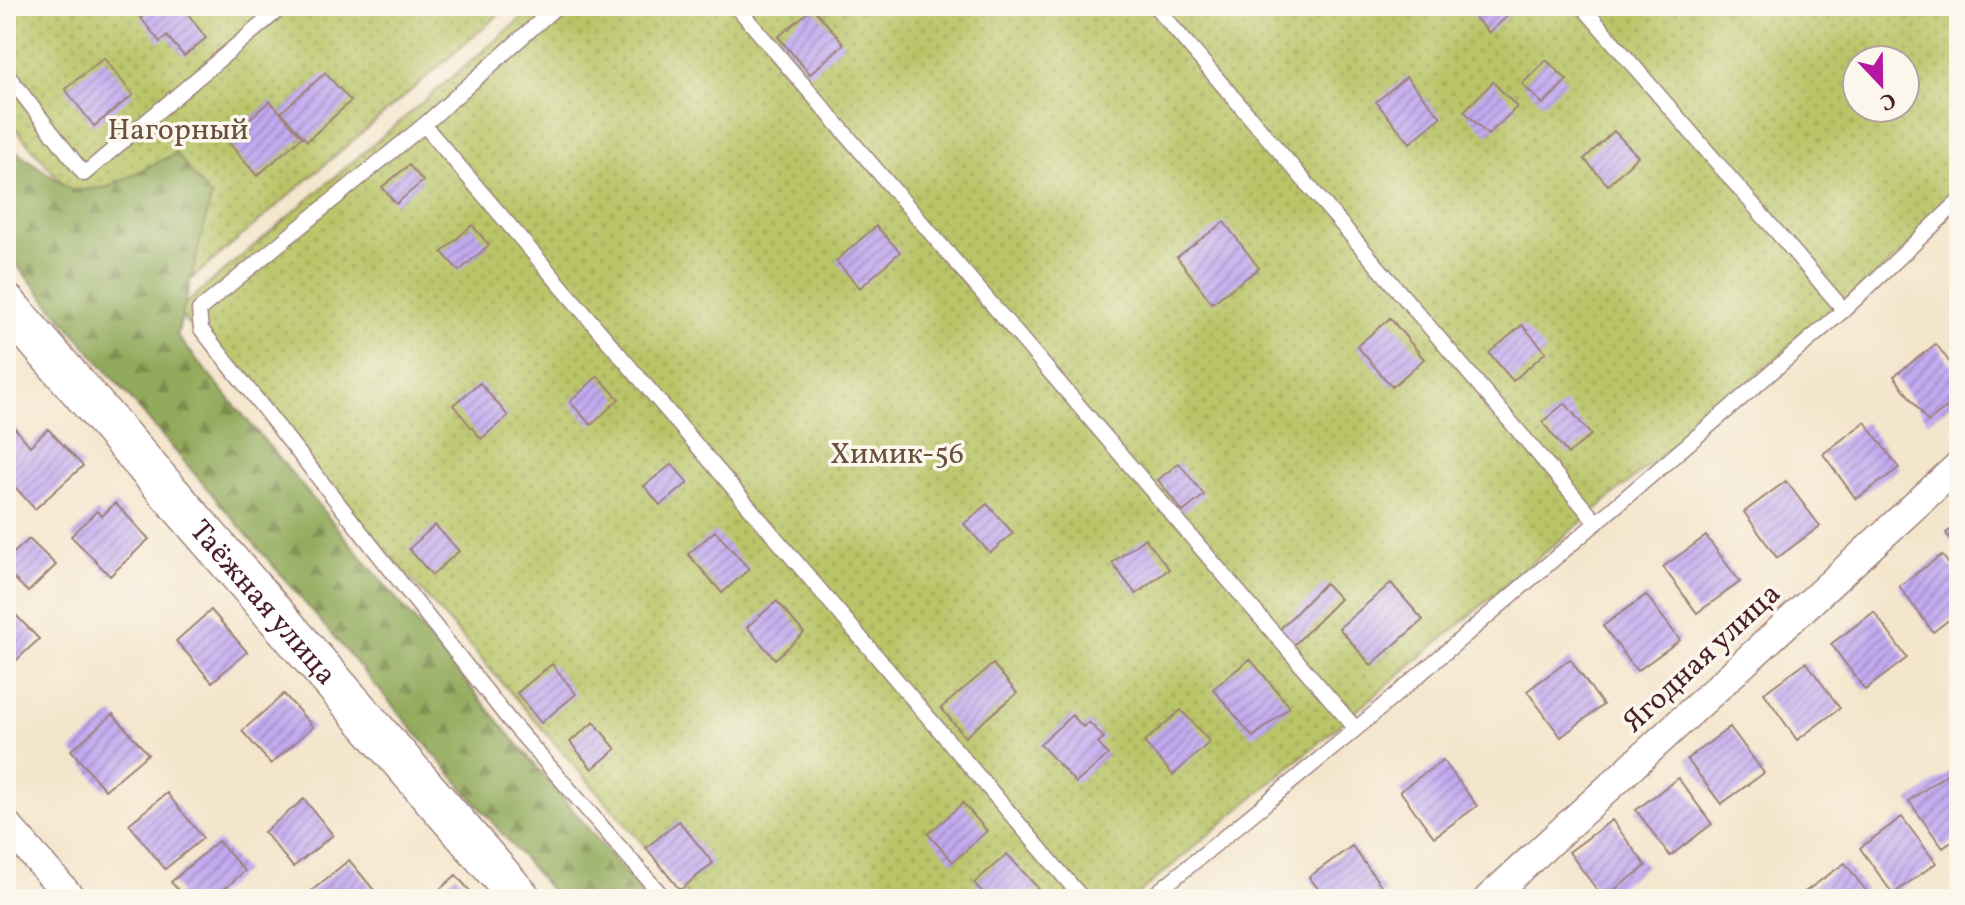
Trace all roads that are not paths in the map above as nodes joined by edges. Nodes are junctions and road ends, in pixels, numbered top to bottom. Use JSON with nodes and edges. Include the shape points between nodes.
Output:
{"nodes":[{"id":1,"x":283,"y":6,"type":"edge"},
{"id":2,"x":557,"y":6,"type":"edge"},
{"id":3,"x":736,"y":6,"type":"edge"},
{"id":4,"x":1155,"y":6,"type":"edge"},
{"id":5,"x":1582,"y":6,"type":"edge"},
{"id":6,"x":6,"y":73,"type":"edge"},
{"id":7,"x":424,"y":125,"type":"junction"},
{"id":8,"x":1959,"y":201,"type":"edge"},
{"id":9,"x":6,"y":304,"type":"edge"},
{"id":10,"x":1844,"y":310,"type":"junction"},
{"id":11,"x":1959,"y":465,"type":"edge"},
{"id":12,"x":1597,"y":523,"type":"junction"},
{"id":13,"x":1356,"y":729,"type":"junction"},
{"id":14,"x":6,"y":824,"type":"edge"},
{"id":15,"x":72,"y":899,"type":"edge"},
{"id":16,"x":521,"y":899,"type":"edge"},
{"id":17,"x":665,"y":899,"type":"edge"},
{"id":18,"x":1083,"y":899,"type":"edge"},
{"id":19,"x":1149,"y":899,"type":"edge"},
{"id":20,"x":1488,"y":899,"type":"edge"}],
"edges":[{"from":1,"to":6,"type":"lane","via":[[84,174]]},
{"from":2,"to":7,"type":"lane"},
{"from":3,"to":13,"type":"lane"},
{"from":4,"to":12,"type":"lane"},
{"from":5,"to":10,"type":"lane"},
{"from":7,"to":17,"type":"lane","via":[[199,310],[201,329],[509,720]]},
{"from":7,"to":18,"type":"lane"},
{"from":8,"to":10,"type":"lane"},
{"from":9,"to":16,"type":"street","name":"Таёжная улица"},
{"from":10,"to":12,"type":"lane"},
{"from":11,"to":20,"type":"street","name":"Ягодная улица"},
{"from":12,"to":13,"type":"lane"},
{"from":13,"to":19,"type":"lane"},
{"from":14,"to":15,"type":"street"}]}
